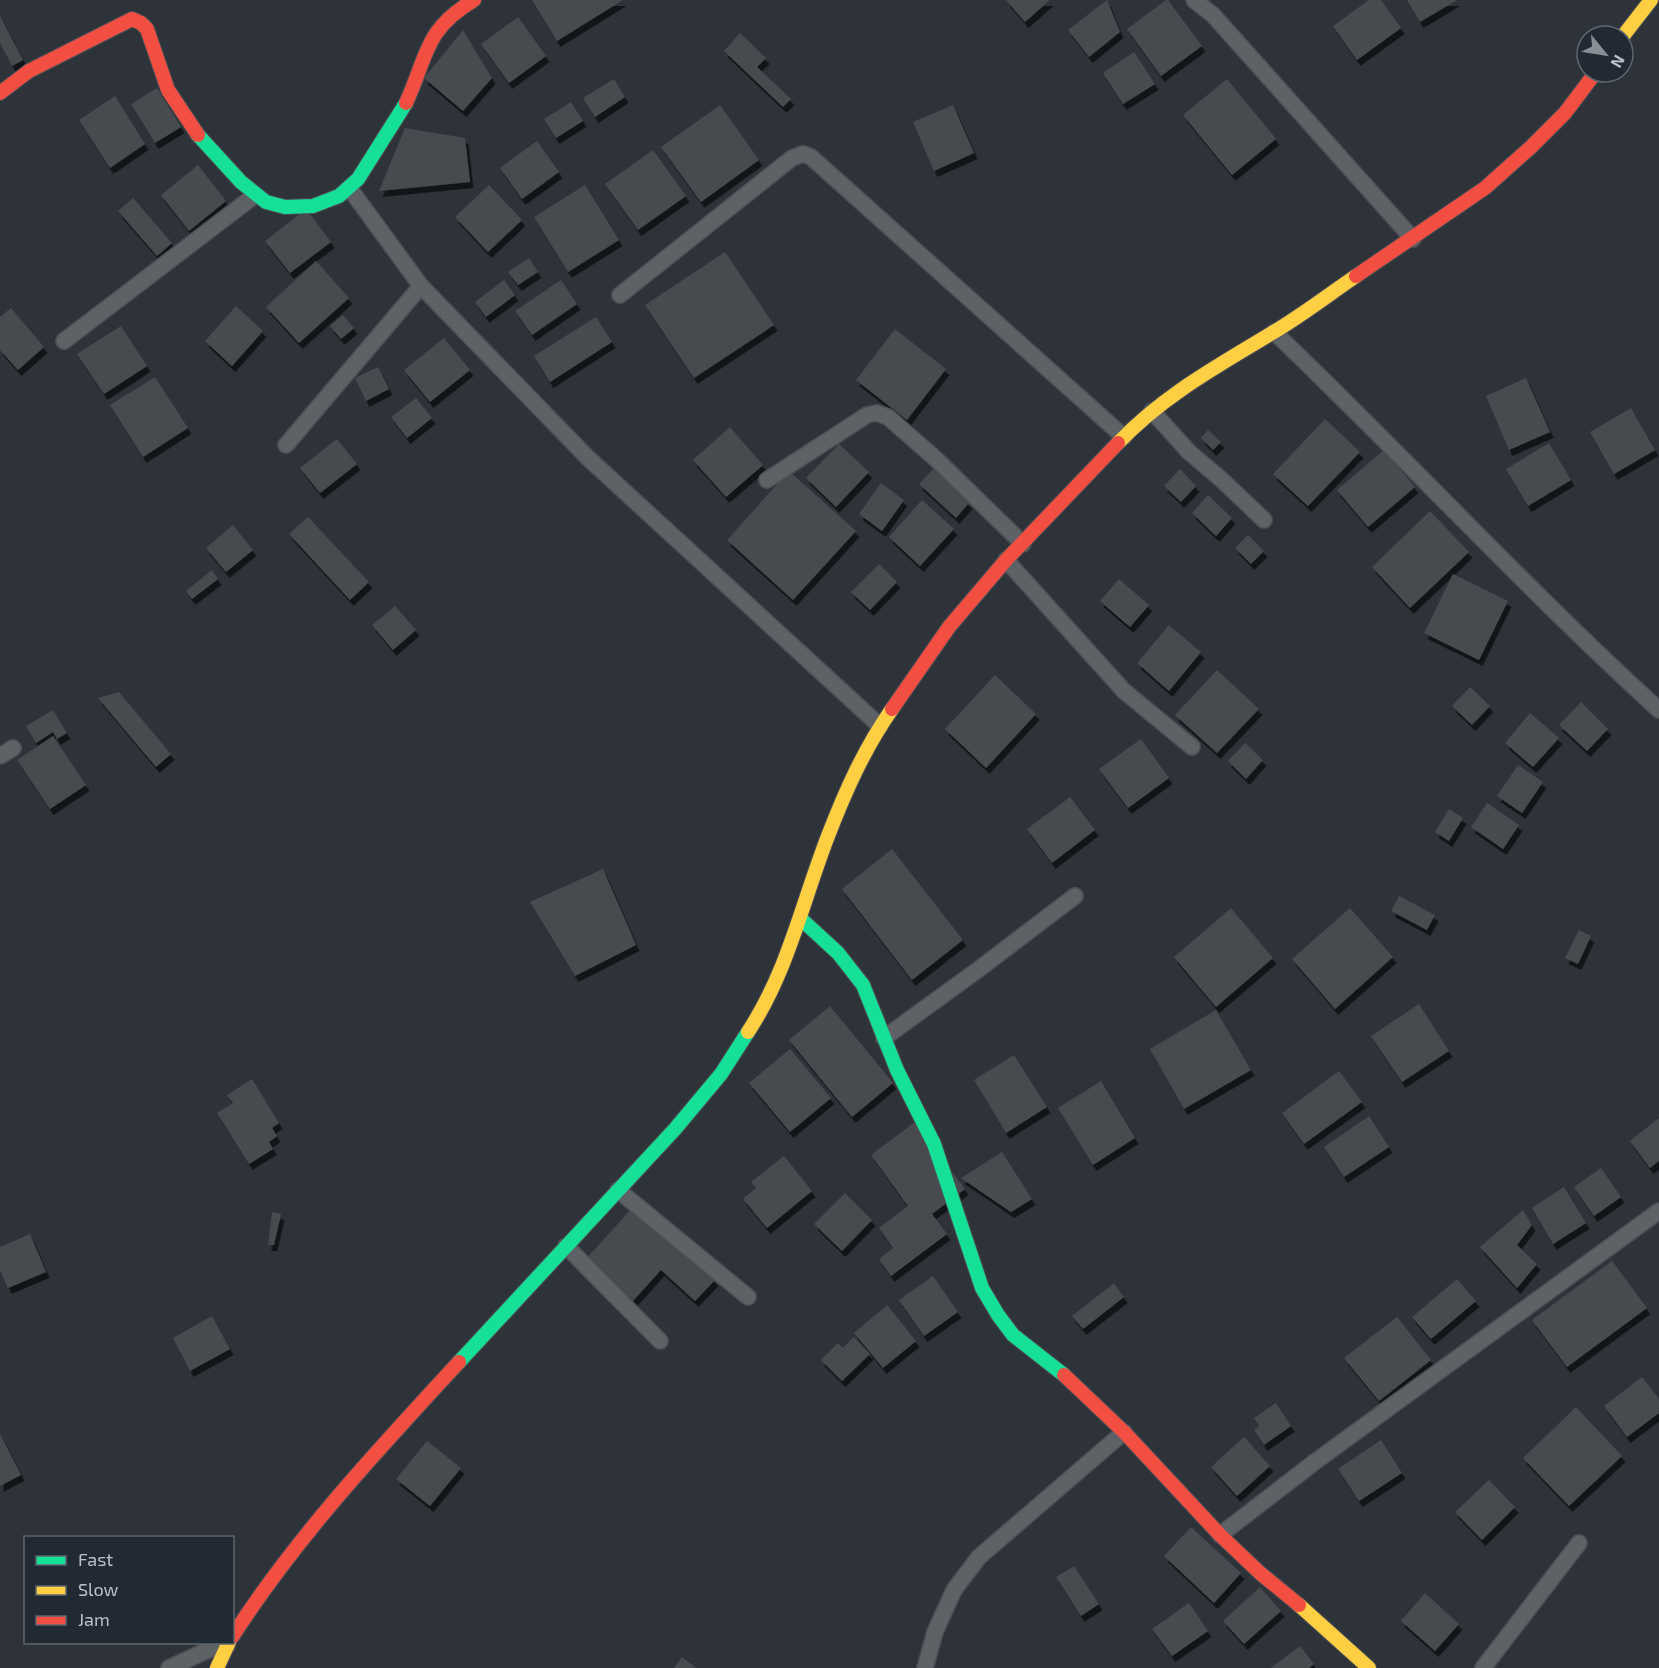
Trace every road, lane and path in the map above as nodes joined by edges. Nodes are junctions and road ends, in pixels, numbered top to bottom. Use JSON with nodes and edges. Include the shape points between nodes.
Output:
{"nodes":[{"id":1,"x":474,"y":0,"type":"edge"},
{"id":2,"x":1194,"y":0,"type":"edge"},
{"id":3,"x":1651,"y":0,"type":"edge"},
{"id":4,"x":1632,"y":24,"type":"edge"},
{"id":5,"x":1587,"y":84,"type":"edge"},
{"id":6,"x":0,"y":93,"type":"edge"},
{"id":7,"x":350,"y":189,"type":"junction"},
{"id":8,"x":254,"y":196,"type":"junction"},
{"id":9,"x":1413,"y":239,"type":"junction"},
{"id":10,"x":421,"y":286,"type":"junction"},
{"id":11,"x":620,"y":295,"type":"dead end"},
{"id":12,"x":1274,"y":332,"type":"junction"},
{"id":13,"x":64,"y":341,"type":"dead end"},
{"id":14,"x":1152,"y":411,"type":"junction"},
{"id":15,"x":1124,"y":437,"type":"junction"},
{"id":16,"x":286,"y":446,"type":"dead end"},
{"id":17,"x":767,"y":480,"type":"dead end"},
{"id":18,"x":1264,"y":520,"type":"dead end"},
{"id":19,"x":1023,"y":544,"type":"junction"},
{"id":20,"x":1006,"y":560,"type":"junction"},
{"id":21,"x":1659,"y":710,"type":"edge"},
{"id":22,"x":880,"y":726,"type":"junction"},
{"id":23,"x":1192,"y":747,"type":"dead end"},
{"id":24,"x":1075,"y":896,"type":"dead end"},
{"id":25,"x":801,"y":919,"type":"junction"},
{"id":26,"x":884,"y":1038,"type":"junction"},
{"id":27,"x":618,"y":1190,"type":"junction"},
{"id":28,"x":1659,"y":1211,"type":"edge"},
{"id":29,"x":566,"y":1246,"type":"junction"},
{"id":30,"x":748,"y":1297,"type":"dead end"},
{"id":31,"x":660,"y":1341,"type":"dead end"},
{"id":32,"x":1124,"y":1432,"type":"junction"},
{"id":33,"x":1220,"y":1535,"type":"junction"},
{"id":34,"x":1579,"y":1543,"type":"dead end"},
{"id":35,"x":234,"y":1635,"type":"edge"},
{"id":36,"x":224,"y":1644,"type":"edge"},
{"id":37,"x":229,"y":1644,"type":"edge"},
{"id":38,"x":169,"y":1668,"type":"edge"},
{"id":39,"x":217,"y":1668,"type":"edge"},
{"id":40,"x":925,"y":1668,"type":"edge"},
{"id":41,"x":1369,"y":1668,"type":"edge"},
{"id":42,"x":1483,"y":1668,"type":"edge"}],
"edges":[{"from":1,"to":7,"type":"street","via":[[439,27],[403,110]]},
{"from":2,"to":9,"type":"street","via":[[1213,15]]},
{"from":3,"to":4,"type":"street"},
{"from":5,"to":9,"type":"street","via":[[1531,147],[1485,188]]},
{"from":6,"to":8,"type":"street","via":[[29,71],[132,19],[147,29],[168,90],[194,129]]},
{"from":7,"to":8,"type":"street","via":[[329,203],[307,208],[270,204]]},
{"from":7,"to":10,"type":"street"},
{"from":8,"to":13,"type":"street"},
{"from":9,"to":12,"type":"street"},
{"from":10,"to":16,"type":"street"},
{"from":10,"to":22,"type":"street","via":[[588,458]]},
{"from":11,"to":15,"type":"street","via":[[802,154],[811,157]]},
{"from":12,"to":14,"type":"street","via":[[1205,372]]},
{"from":12,"to":21,"type":"street","via":[[1539,598]]},
{"from":14,"to":15,"type":"street"},
{"from":14,"to":18,"type":"street","via":[[1189,452]]},
{"from":15,"to":19,"type":"street"},
{"from":17,"to":19,"type":"street","via":[[867,415],[878,413],[913,438]]},
{"from":19,"to":20,"type":"street"},
{"from":20,"to":22,"type":"street","via":[[949,627]]},
{"from":20,"to":23,"type":"street","via":[[1124,691]]},
{"from":22,"to":25,"type":"street","via":[[853,774]]},
{"from":24,"to":26,"type":"street"},
{"from":25,"to":26,"type":"street","via":[[838,953],[863,985]]},
{"from":25,"to":27,"type":"street","via":[[764,1008],[721,1074]]},
{"from":26,"to":32,"type":"street","via":[[934,1144],[982,1288],[998,1315],[1013,1335],[1056,1368]]},
{"from":27,"to":29,"type":"street"},
{"from":27,"to":30,"type":"street"},
{"from":28,"to":33,"type":"street"},
{"from":29,"to":31,"type":"street"},
{"from":29,"to":35,"type":"street","via":[[300,1538]]},
{"from":32,"to":33,"type":"street"},
{"from":32,"to":40,"type":"street","via":[[979,1557],[954,1590],[935,1632]]},
{"from":33,"to":41,"type":"street"},
{"from":34,"to":42,"type":"street"},
{"from":36,"to":38,"type":"street"},
{"from":37,"to":39,"type":"street"}]}
